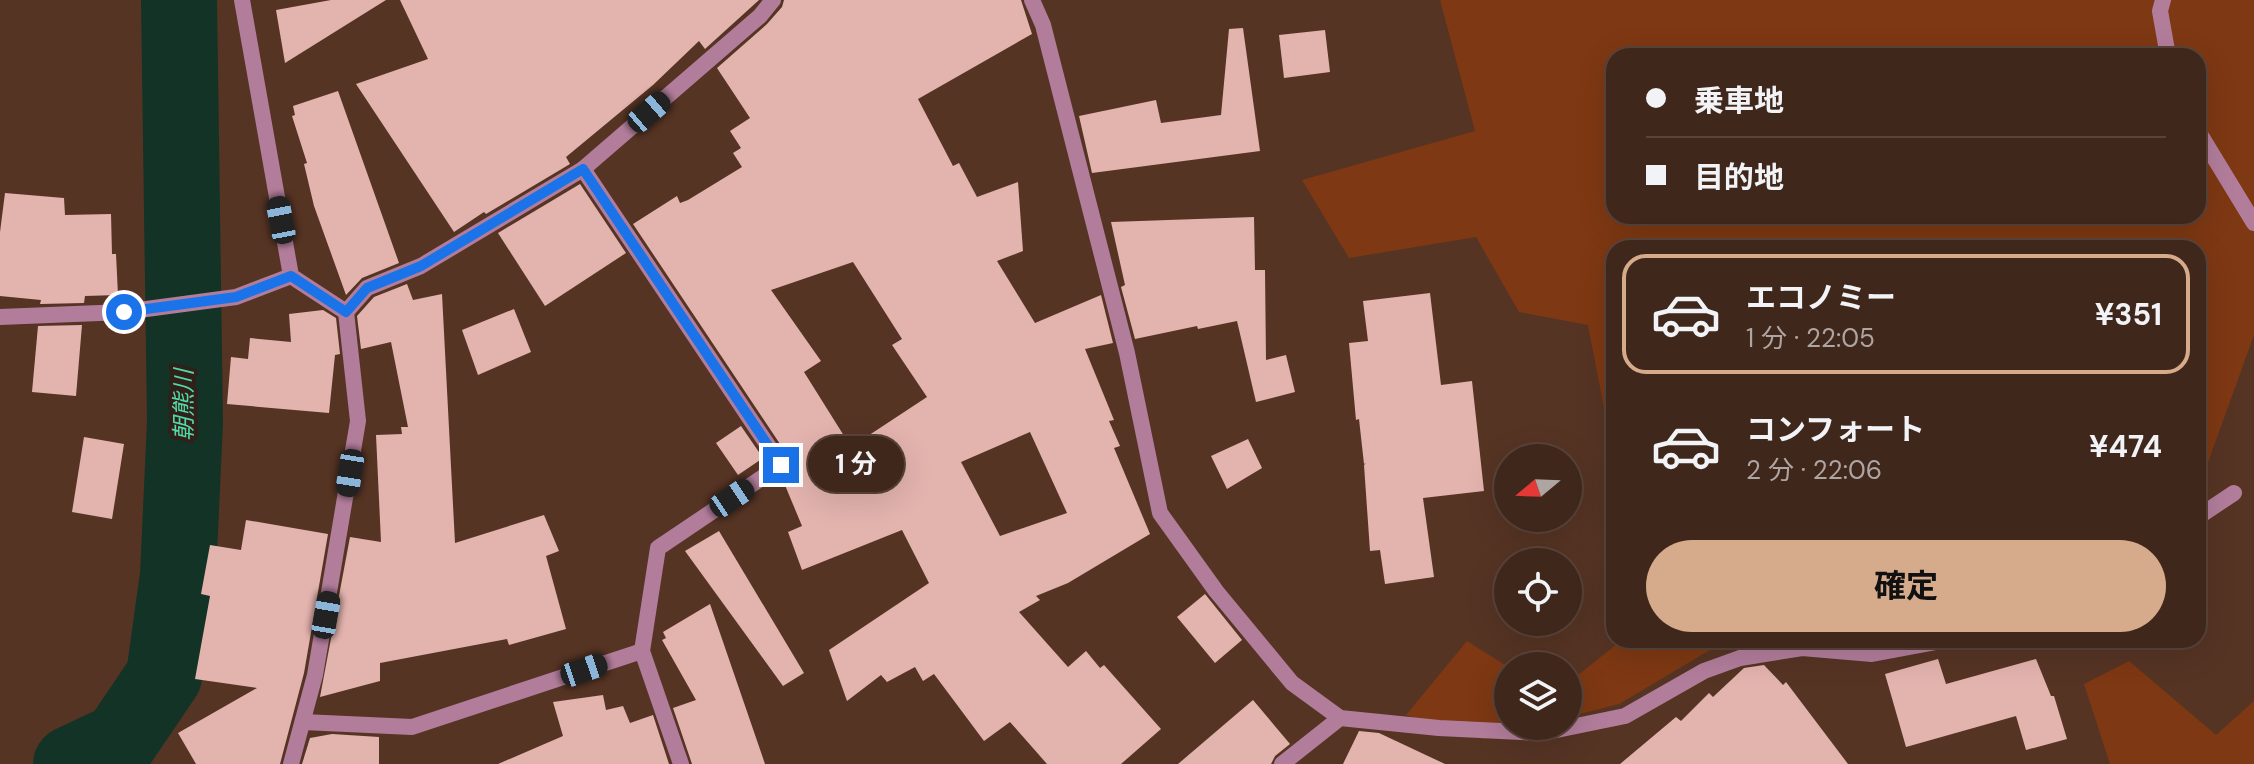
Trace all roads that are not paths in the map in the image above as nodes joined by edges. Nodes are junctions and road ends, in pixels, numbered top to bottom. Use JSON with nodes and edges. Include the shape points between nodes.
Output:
{"nodes":[{"id":1,"x":242,"y":0,"type":"edge"},
{"id":2,"x":773,"y":0,"type":"edge"},
{"id":3,"x":1032,"y":0,"type":"edge"},
{"id":4,"x":2163,"y":0,"type":"edge"},
{"id":5,"x":2167,"y":48,"type":"edge"},
{"id":6,"x":2206,"y":144,"type":"edge"},
{"id":7,"x":583,"y":169,"type":"junction"},
{"id":8,"x":2254,"y":223,"type":"edge"},
{"id":9,"x":291,"y":276,"type":"junction"},
{"id":10,"x":346,"y":312,"type":"junction"},
{"id":11,"x":0,"y":317,"type":"edge"},
{"id":12,"x":2234,"y":493,"type":"dead end"},
{"id":13,"x":2206,"y":512,"type":"edge"},
{"id":14,"x":1802,"y":648,"type":"edge"},
{"id":15,"x":1802,"y":648,"type":"edge"},
{"id":16,"x":1904,"y":648,"type":"edge"},
{"id":17,"x":642,"y":651,"type":"junction"},
{"id":18,"x":1340,"y":718,"type":"junction"},
{"id":19,"x":303,"y":722,"type":"junction"},
{"id":20,"x":291,"y":764,"type":"edge"},
{"id":21,"x":681,"y":764,"type":"edge"},
{"id":22,"x":1282,"y":764,"type":"edge"}],
"edges":[{"from":1,"to":9,"type":"street"},
{"from":2,"to":7,"type":"street"},
{"from":3,"to":18,"type":"street","via":[[1043,25],[1127,353],[1160,513],[1292,683]]},
{"from":4,"to":5,"type":"street"},
{"from":6,"to":8,"type":"street"},
{"from":7,"to":10,"type":"street","via":[[421,266],[367,288]]},
{"from":7,"to":17,"type":"street","via":[[781,465],[658,548]]},
{"from":9,"to":10,"type":"street"},
{"from":9,"to":11,"type":"street","via":[[236,297],[124,312]]},
{"from":10,"to":19,"type":"street","via":[[358,421]]},
{"from":12,"to":13,"type":"street"},
{"from":14,"to":18,"type":"street","via":[[1740,658],[1704,671],[1625,716],[1542,733]]},
{"from":15,"to":16,"type":"street","via":[[1872,654]]},
{"from":17,"to":19,"type":"street","via":[[412,727]]},
{"from":17,"to":21,"type":"street"},
{"from":18,"to":22,"type":"street"},
{"from":19,"to":20,"type":"street"}]}
